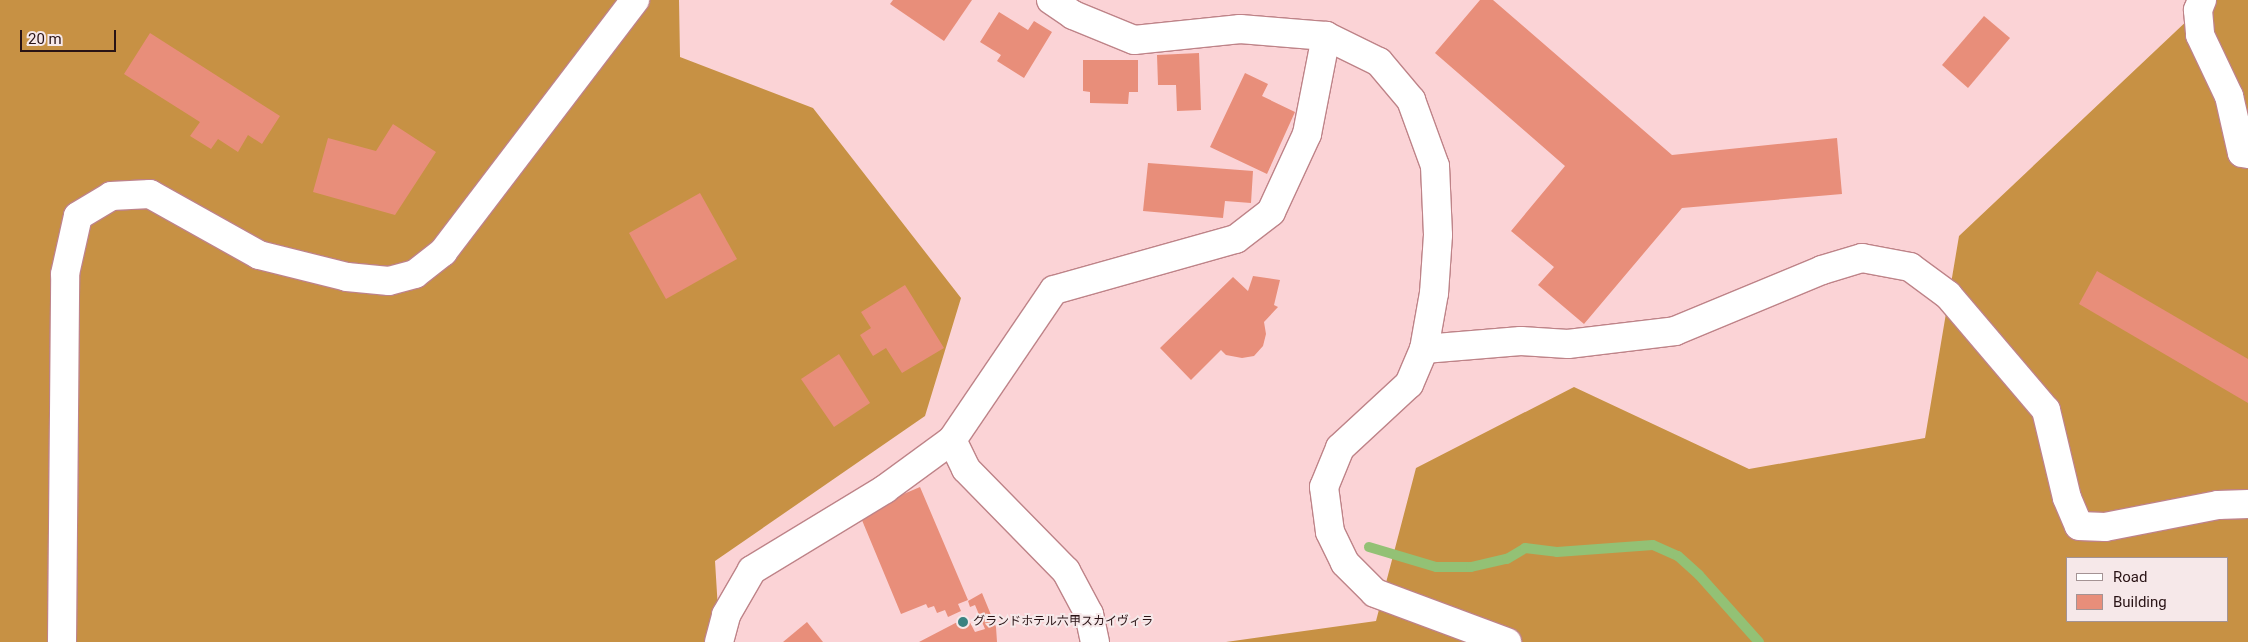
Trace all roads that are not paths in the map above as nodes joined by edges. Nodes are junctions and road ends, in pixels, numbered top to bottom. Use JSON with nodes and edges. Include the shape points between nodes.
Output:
{"nodes":[{"id":1,"x":635,"y":0,"type":"edge"},
{"id":2,"x":1051,"y":0,"type":"edge"},
{"id":3,"x":2202,"y":0,"type":"edge"},
{"id":4,"x":1326,"y":36,"type":"junction"},
{"id":5,"x":2248,"y":154,"type":"edge"},
{"id":6,"x":1424,"y":349,"type":"junction"},
{"id":7,"x":952,"y":440,"type":"junction"},
{"id":8,"x":2248,"y":504,"type":"edge"},
{"id":9,"x":62,"y":642,"type":"edge"},
{"id":10,"x":719,"y":642,"type":"edge"},
{"id":11,"x":1095,"y":642,"type":"edge"},
{"id":12,"x":1506,"y":642,"type":"edge"}],
"edges":[{"from":1,"to":9,"type":"street","via":[[444,252],[415,274],[389,281],[347,277],[259,255],[150,194],[111,196],[78,216],[66,274]]},
{"from":2,"to":4,"type":"street","via":[[1073,15],[1134,40],[1240,30]]},
{"from":3,"to":5,"type":"street","via":[[2198,10],[2200,35],[2229,96],[2242,153]]},
{"from":4,"to":6,"type":"street","via":[[1379,62],[1411,100],[1434,166],[1438,235],[1434,293]]},
{"from":4,"to":7,"type":"street","via":[[1307,134],[1271,212],[1236,239],[1054,290]]},
{"from":6,"to":8,"type":"street","via":[[1521,341],[1568,344],[1675,332],[1822,270],[1862,258],[1910,267],[1948,295],[2046,410],[2067,498],[2079,526],[2105,527],[2218,506]]},
{"from":6,"to":12,"type":"street","via":[[1409,384],[1340,448],[1324,487],[1330,532],[1345,563],[1374,593]]},
{"from":7,"to":10,"type":"street","via":[[885,489],[752,570],[726,615]]},
{"from":7,"to":11,"type":"street","via":[[966,469],[1066,571],[1089,614]]}]}
